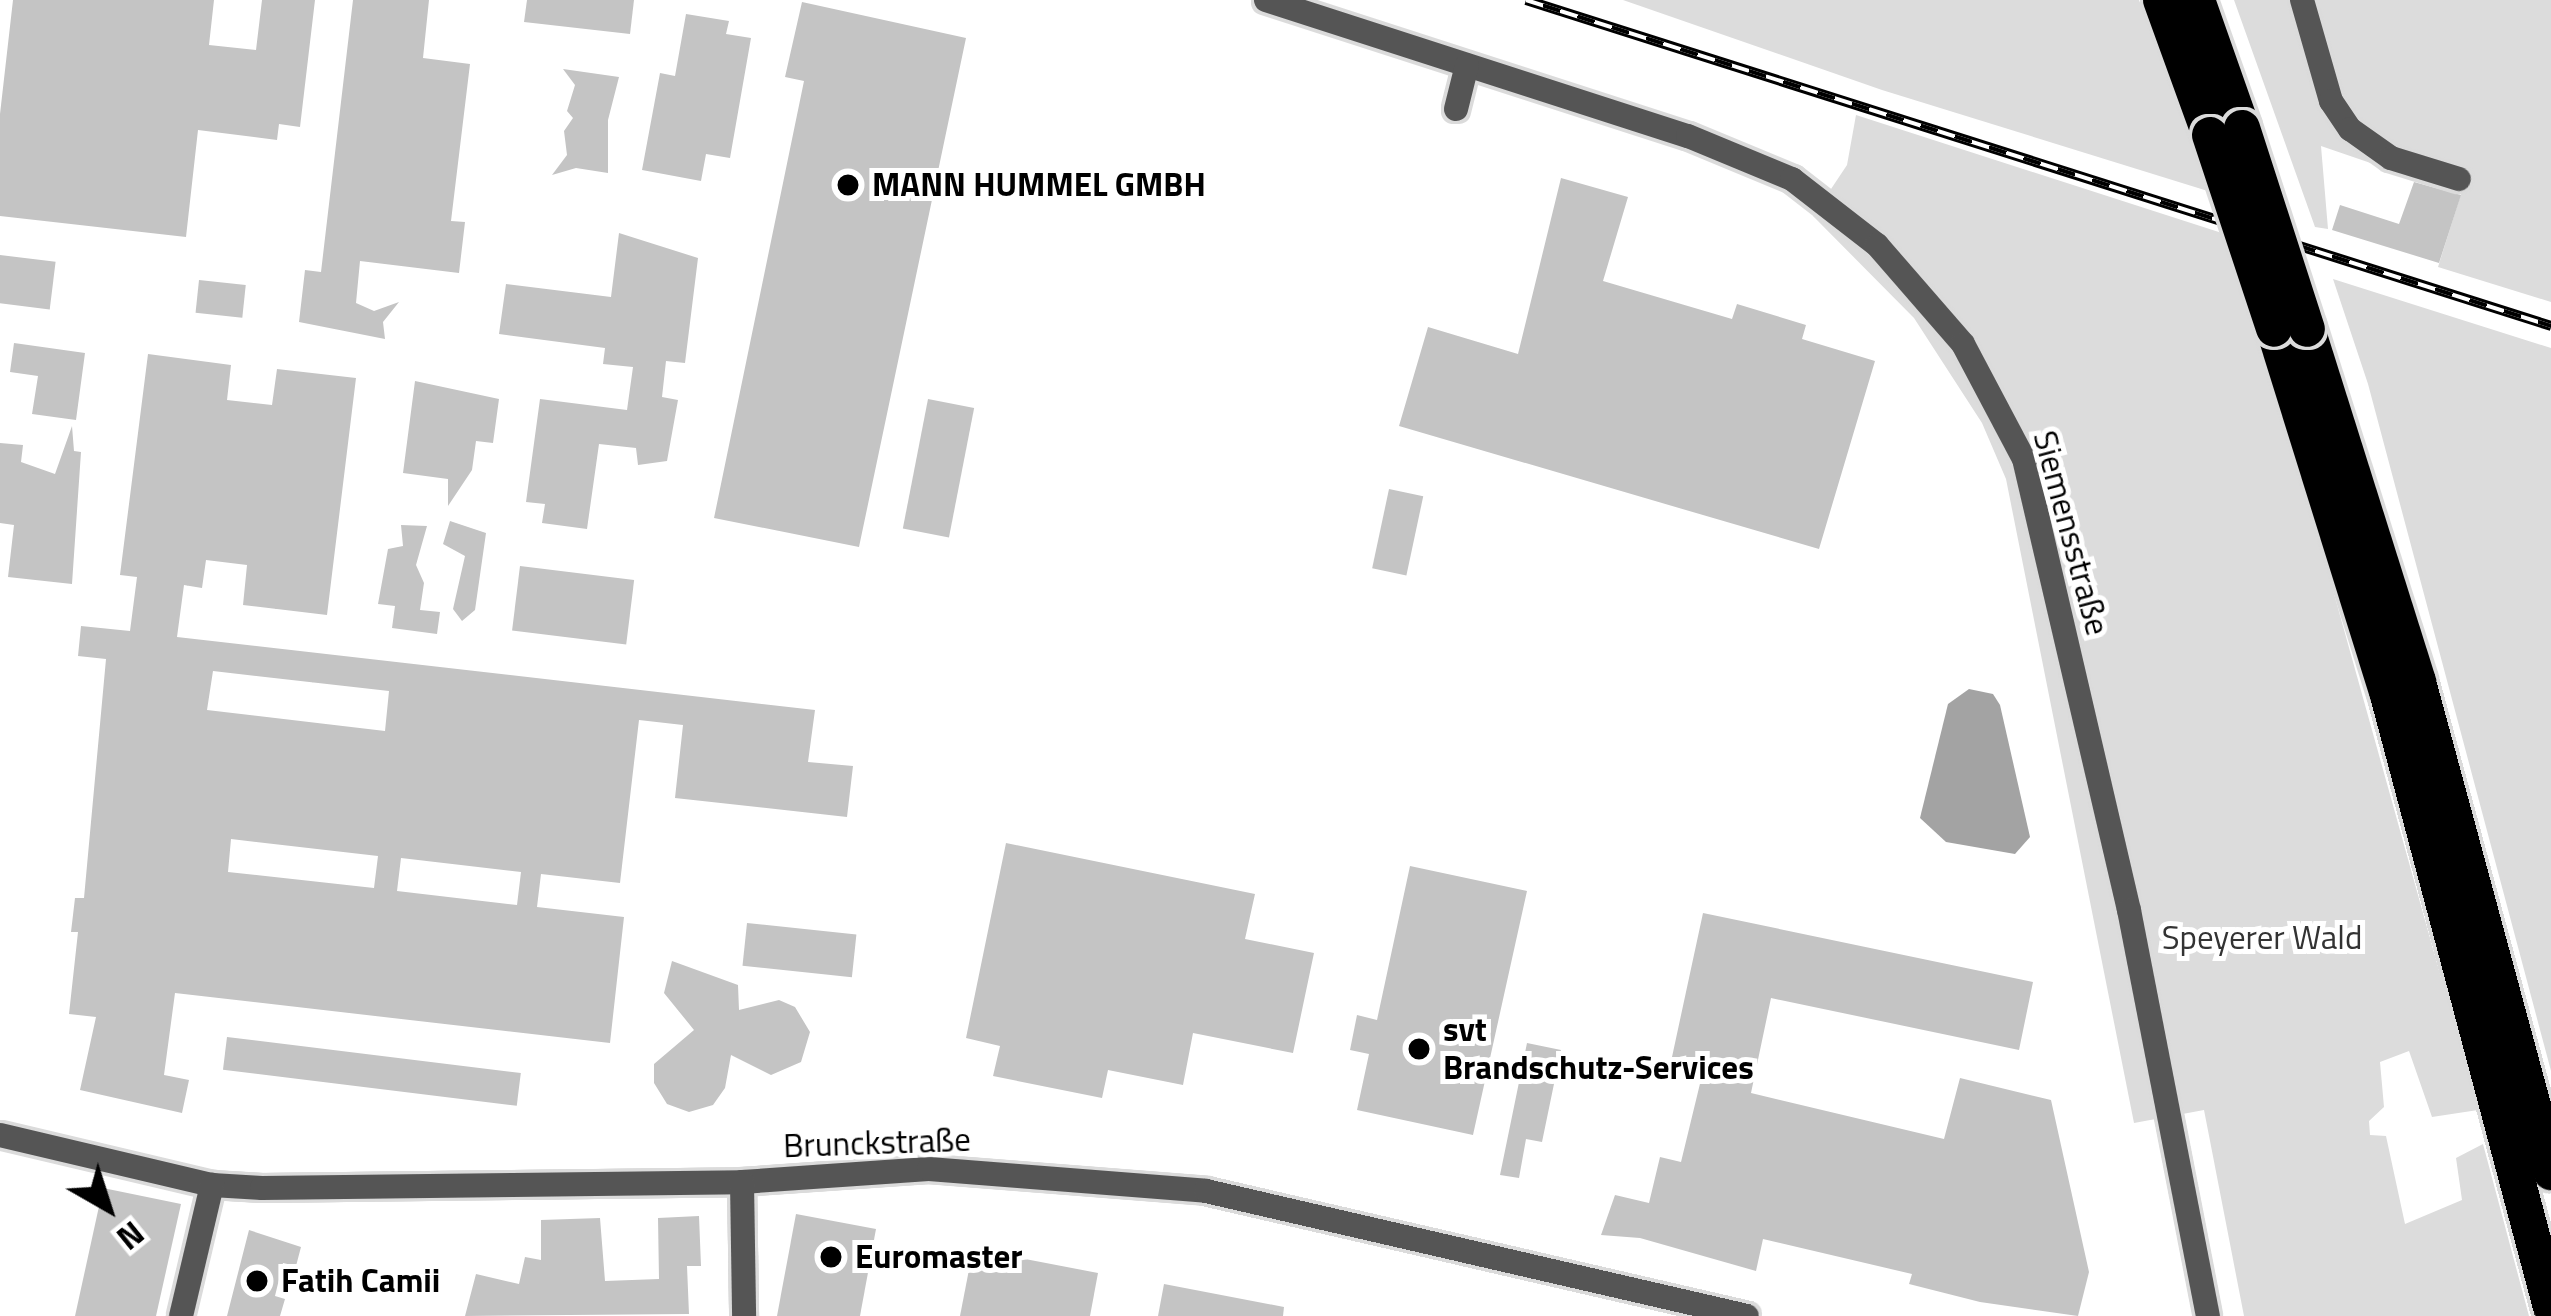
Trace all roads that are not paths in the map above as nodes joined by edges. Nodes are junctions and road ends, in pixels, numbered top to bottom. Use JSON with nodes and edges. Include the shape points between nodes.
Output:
{"nodes":[{"id":1,"x":1266,"y":0,"type":"edge"},
{"id":2,"x":2161,"y":0,"type":"edge"},
{"id":3,"x":2197,"y":0,"type":"edge"},
{"id":4,"x":2302,"y":0,"type":"edge"},
{"id":5,"x":1467,"y":65,"type":"junction"},
{"id":6,"x":1456,"y":109,"type":"dead end"},
{"id":7,"x":2226,"y":131,"type":"junction"},
{"id":8,"x":2459,"y":179,"type":"dead end"},
{"id":9,"x":0,"y":1135,"type":"edge"},
{"id":10,"x":2540,"y":1170,"type":"edge"},
{"id":11,"x":742,"y":1182,"type":"junction"},
{"id":12,"x":212,"y":1185,"type":"junction"},
{"id":13,"x":2551,"y":1306,"type":"edge"},
{"id":14,"x":181,"y":1316,"type":"edge"},
{"id":15,"x":744,"y":1316,"type":"edge"},
{"id":16,"x":1747,"y":1316,"type":"edge"},
{"id":17,"x":2208,"y":1316,"type":"edge"}],
"edges":[{"from":1,"to":5,"type":"street","name":"Siemensstraße"},
{"from":2,"to":7,"type":"highway"},
{"from":3,"to":7,"type":"highway"},
{"from":4,"to":8,"type":"street","via":[[2331,101],[2350,129],[2391,158]]},
{"from":5,"to":6,"type":"street"},
{"from":5,"to":17,"type":"street","name":"Siemensstraße","via":[[1688,136],[1792,179],[1904,273],[1988,386],[2024,459],[2128,910]]},
{"from":7,"to":10,"type":"highway","bridge":true,"via":[[2290,329],[2388,695]]},
{"from":9,"to":12,"type":"street","name":"Brunckstraße"},
{"from":10,"to":13,"type":"highway"},
{"from":11,"to":12,"type":"street","name":"Brunckstraße"},
{"from":11,"to":15,"type":"street"},
{"from":11,"to":16,"type":"street","name":"Brunckstraße","via":[[929,1169],[1206,1191]]},
{"from":12,"to":14,"type":"street"}]}
